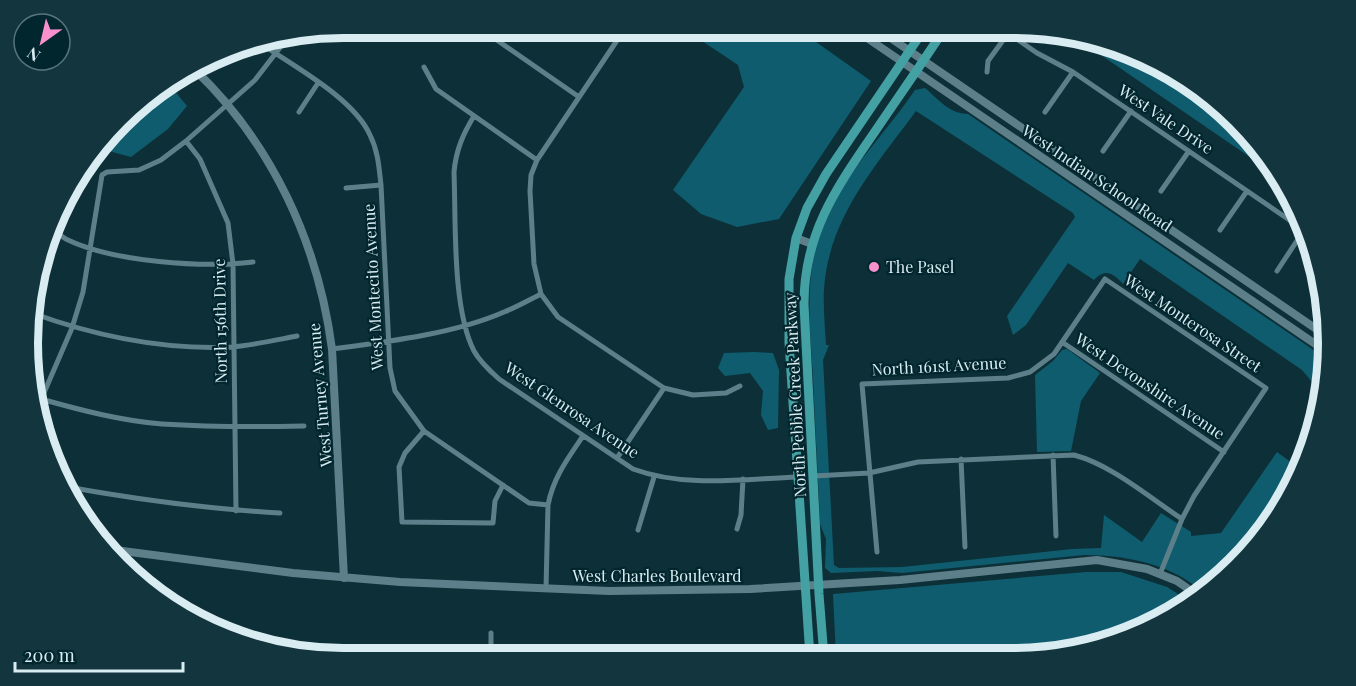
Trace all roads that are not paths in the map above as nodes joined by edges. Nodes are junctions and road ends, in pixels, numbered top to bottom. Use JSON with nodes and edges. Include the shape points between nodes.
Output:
{"nodes":[{"id":1,"x":494,"y":38,"type":"edge"},
{"id":2,"x":619,"y":38,"type":"edge"},
{"id":3,"x":868,"y":38,"type":"edge"},
{"id":4,"x":892,"y":38,"type":"edge"},
{"id":5,"x":918,"y":38,"type":"edge"},
{"id":6,"x":938,"y":38,"type":"edge"},
{"id":7,"x":1004,"y":38,"type":"edge"},
{"id":8,"x":1015,"y":38,"type":"edge"},
{"id":9,"x":284,"y":43,"type":"edge"},
{"id":10,"x":266,"y":48,"type":"edge"},
{"id":11,"x":910,"y":51,"type":"junction"},
{"id":12,"x":276,"y":55,"type":"junction"},
{"id":13,"x":924,"y":60,"type":"junction"},
{"id":14,"x":902,"y":62,"type":"junction"},
{"id":15,"x":424,"y":67,"type":"dead end"},
{"id":16,"x":916,"y":71,"type":"junction"},
{"id":17,"x":987,"y":72,"type":"dead end"},
{"id":18,"x":1073,"y":72,"type":"junction"},
{"id":19,"x":198,"y":74,"type":"edge"},
{"id":20,"x":318,"y":83,"type":"junction"},
{"id":21,"x":579,"y":96,"type":"junction"},
{"id":22,"x":227,"y":105,"type":"junction"},
{"id":23,"x":1131,"y":111,"type":"junction"},
{"id":24,"x":299,"y":112,"type":"dead end"},
{"id":25,"x":1046,"y":112,"type":"dead end"},
{"id":26,"x":474,"y":116,"type":"junction"},
{"id":27,"x":186,"y":141,"type":"junction"},
{"id":28,"x":1103,"y":151,"type":"dead end"},
{"id":29,"x":1189,"y":151,"type":"junction"},
{"id":30,"x":537,"y":160,"type":"junction"},
{"id":31,"x":381,"y":185,"type":"junction"},
{"id":32,"x":346,"y":188,"type":"dead end"},
{"id":33,"x":1161,"y":191,"type":"dead end"},
{"id":34,"x":1246,"y":191,"type":"junction"},
{"id":35,"x":1294,"y":223,"type":"edge"},
{"id":36,"x":1220,"y":230,"type":"dead end"},
{"id":37,"x":58,"y":233,"type":"edge"},
{"id":38,"x":796,"y":238,"type":"junction"},
{"id":39,"x":1300,"y":239,"type":"edge"},
{"id":40,"x":812,"y":244,"type":"junction"},
{"id":41,"x":91,"y":248,"type":"junction"},
{"id":42,"x":253,"y":262,"type":"dead end"},
{"id":43,"x":233,"y":264,"type":"junction"},
{"id":44,"x":1277,"y":271,"type":"dead end"},
{"id":45,"x":1105,"y":279,"type":"joint"},
{"id":46,"x":542,"y":294,"type":"junction"},
{"id":47,"x":39,"y":316,"type":"edge"},
{"id":48,"x":465,"y":325,"type":"junction"},
{"id":49,"x":72,"y":328,"type":"junction"},
{"id":50,"x":1318,"y":331,"type":"edge"},
{"id":51,"x":297,"y":336,"type":"dead end"},
{"id":52,"x":389,"y":342,"type":"junction"},
{"id":53,"x":1062,"y":342,"type":"junction"},
{"id":54,"x":1318,"y":346,"type":"edge"},
{"id":55,"x":235,"y":347,"type":"junction"},
{"id":56,"x":332,"y":349,"type":"junction"},
{"id":57,"x":740,"y":386,"type":"dead end"},
{"id":58,"x":664,"y":388,"type":"junction"},
{"id":59,"x":42,"y":397,"type":"edge"},
{"id":60,"x":42,"y":399,"type":"edge"},
{"id":61,"x":304,"y":426,"type":"dead end"},
{"id":62,"x":235,"y":427,"type":"junction"},
{"id":63,"x":424,"y":431,"type":"junction"},
{"id":64,"x":583,"y":436,"type":"junction"},
{"id":65,"x":1224,"y":452,"type":"junction"},
{"id":66,"x":1053,"y":455,"type":"junction"},
{"id":67,"x":616,"y":458,"type":"junction"},
{"id":68,"x":961,"y":459,"type":"junction"},
{"id":69,"x":869,"y":473,"type":"junction"},
{"id":70,"x":814,"y":476,"type":"junction"},
{"id":71,"x":654,"y":477,"type":"junction"},
{"id":72,"x":797,"y":477,"type":"junction"},
{"id":73,"x":743,"y":479,"type":"junction"},
{"id":74,"x":503,"y":485,"type":"junction"},
{"id":75,"x":74,"y":488,"type":"edge"},
{"id":76,"x":548,"y":505,"type":"junction"},
{"id":77,"x":236,"y":511,"type":"junction"},
{"id":78,"x":280,"y":513,"type":"dead end"},
{"id":79,"x":1182,"y":519,"type":"junction"},
{"id":80,"x":737,"y":529,"type":"dead end"},
{"id":81,"x":638,"y":530,"type":"dead end"},
{"id":82,"x":1056,"y":536,"type":"dead end"},
{"id":83,"x":965,"y":547,"type":"dead end"},
{"id":84,"x":119,"y":551,"type":"edge"},
{"id":85,"x":877,"y":552,"type":"dead end"},
{"id":86,"x":1160,"y":574,"type":"junction"},
{"id":87,"x":344,"y":578,"type":"junction"},
{"id":88,"x":819,"y":584,"type":"junction"},
{"id":89,"x":805,"y":585,"type":"junction"},
{"id":90,"x":546,"y":589,"type":"junction"},
{"id":91,"x":1190,"y":591,"type":"edge"},
{"id":92,"x":491,"y":633,"type":"dead end"},
{"id":93,"x":491,"y":648,"type":"edge"},
{"id":94,"x":809,"y":648,"type":"edge"},
{"id":95,"x":823,"y":648,"type":"edge"}],
"edges":[{"from":1,"to":21,"type":"street"},
{"from":2,"to":21,"type":"street"},
{"from":3,"to":14,"type":"street","name":"West Indian School Road"},
{"from":4,"to":11,"type":"street","name":"West Indian School Road"},
{"from":5,"to":11,"type":"main road","name":"North Pebble Creek Parkway"},
{"from":6,"to":13,"type":"main road","name":"North Pebble Creek Parkway"},
{"from":7,"to":17,"type":"street","via":[[988,61]]},
{"from":8,"to":18,"type":"street","name":"West Vale Drive"},
{"from":9,"to":12,"type":"street"},
{"from":10,"to":12,"type":"street","name":"West Montecito Avenue"},
{"from":11,"to":13,"type":"street","name":"West Indian School Road"},
{"from":11,"to":14,"type":"main road","name":"North Pebble Creek Parkway"},
{"from":12,"to":20,"type":"street","name":"West Montecito Avenue"},
{"from":12,"to":22,"type":"street"},
{"from":13,"to":16,"type":"main road","name":"North Pebble Creek Parkway"},
{"from":13,"to":50,"type":"street","name":"West Indian School Road"},
{"from":14,"to":16,"type":"street","name":"West Indian School Road"},
{"from":14,"to":38,"type":"main road","name":"North Pebble Creek Parkway","via":[[820,184]]},
{"from":15,"to":26,"type":"street","via":[[436,89]]},
{"from":16,"to":40,"type":"main road","name":"North Pebble Creek Parkway","via":[[836,188]]},
{"from":16,"to":54,"type":"street","name":"West Indian School Road"},
{"from":18,"to":23,"type":"street","name":"West Vale Drive"},
{"from":18,"to":25,"type":"street"},
{"from":19,"to":22,"type":"street","name":"West Turney Avenue"},
{"from":20,"to":24,"type":"street"},
{"from":20,"to":31,"type":"street","name":"West Montecito Avenue","via":[[356,112],[370,134]]},
{"from":21,"to":30,"type":"street"},
{"from":22,"to":27,"type":"street"},
{"from":22,"to":56,"type":"street","name":"West Turney Avenue","via":[[267,161],[300,224],[322,292]]},
{"from":23,"to":28,"type":"street"},
{"from":23,"to":29,"type":"street","name":"West Vale Drive"},
{"from":26,"to":30,"type":"street"},
{"from":26,"to":48,"type":"street","name":"West Glenrosa Avenue","via":[[459,145],[454,172],[459,290]]},
{"from":27,"to":41,"type":"street","via":[[161,160],[139,170],[102,175]]},
{"from":27,"to":43,"type":"street","name":"North 156th Drive","via":[[200,159],[228,223]]},
{"from":29,"to":33,"type":"street"},
{"from":29,"to":34,"type":"street","name":"West Vale Drive"},
{"from":30,"to":46,"type":"street","via":[[530,191],[534,264]]},
{"from":31,"to":32,"type":"street"},
{"from":31,"to":52,"type":"street","name":"West Montecito Avenue"},
{"from":34,"to":35,"type":"street","name":"West Vale Drive"},
{"from":34,"to":36,"type":"street"},
{"from":37,"to":41,"type":"street"},
{"from":38,"to":40,"type":"street"},
{"from":38,"to":72,"type":"main road","name":"North Pebble Creek Parkway","via":[[788,301]]},
{"from":39,"to":44,"type":"street"},
{"from":40,"to":70,"type":"main road","name":"North Pebble Creek Parkway","via":[[804,288]]},
{"from":41,"to":43,"type":"street","via":[[181,263]]},
{"from":41,"to":49,"type":"street"},
{"from":42,"to":43,"type":"street"},
{"from":43,"to":55,"type":"street","name":"North 156th Drive"},
{"from":45,"to":53,"type":"street","name":"North 161st Avenue"},
{"from":45,"to":65,"type":"street","name":"West Monterosa Street","via":[[1266,388]]},
{"from":46,"to":48,"type":"street","via":[[503,313]]},
{"from":46,"to":58,"type":"street","via":[[558,317]]},
{"from":47,"to":49,"type":"street"},
{"from":48,"to":52,"type":"street"},
{"from":48,"to":64,"type":"street","name":"West Glenrosa Avenue","via":[[475,352],[486,367]]},
{"from":49,"to":55,"type":"street","via":[[193,347]]},
{"from":49,"to":59,"type":"street"},
{"from":51,"to":55,"type":"street"},
{"from":52,"to":56,"type":"street"},
{"from":52,"to":63,"type":"street","name":"West Montecito Avenue","via":[[395,391]]},
{"from":53,"to":65,"type":"street","name":"West Devonshire Avenue"},
{"from":53,"to":69,"type":"street","name":"North 161st Avenue","via":[[1041,365],[1008,378],[862,384]]},
{"from":55,"to":62,"type":"street","name":"North 156th Drive"},
{"from":56,"to":87,"type":"street","name":"West Turney Avenue"},
{"from":57,"to":58,"type":"street","via":[[726,393],[693,395]]},
{"from":58,"to":67,"type":"street"},
{"from":60,"to":62,"type":"street","via":[[159,424]]},
{"from":61,"to":62,"type":"street"},
{"from":62,"to":77,"type":"street","name":"North 156th Drive"},
{"from":63,"to":74,"type":"street","name":"West Montecito Avenue"},
{"from":63,"to":74,"type":"street","via":[[405,453],[399,467],[402,522],[492,523],[495,501]]},
{"from":64,"to":67,"type":"street","name":"West Glenrosa Avenue"},
{"from":64,"to":76,"type":"street","via":[[558,474]]},
{"from":65,"to":79,"type":"street"},
{"from":66,"to":68,"type":"street"},
{"from":66,"to":79,"type":"street","via":[[1074,455],[1094,462]]},
{"from":66,"to":82,"type":"street"},
{"from":67,"to":71,"type":"street","name":"West Glenrosa Avenue"},
{"from":68,"to":69,"type":"street","via":[[918,462]]},
{"from":68,"to":83,"type":"street"},
{"from":69,"to":70,"type":"street"},
{"from":69,"to":85,"type":"street","name":"North 161st Avenue"},
{"from":70,"to":88,"type":"main road","name":"North Pebble Creek Parkway"},
{"from":71,"to":73,"type":"street","name":"West Glenrosa Avenue","via":[[694,482]]},
{"from":71,"to":81,"type":"street"},
{"from":72,"to":73,"type":"street","name":"West Glenrosa Avenue"},
{"from":72,"to":89,"type":"main road","name":"North Pebble Creek Parkway"},
{"from":73,"to":80,"type":"street"},
{"from":74,"to":76,"type":"street","name":"West Montecito Avenue","via":[[529,503]]},
{"from":75,"to":77,"type":"street"},
{"from":76,"to":90,"type":"street"},
{"from":77,"to":78,"type":"street"},
{"from":79,"to":86,"type":"street"},
{"from":84,"to":87,"type":"street","name":"West Charles Boulevard"},
{"from":86,"to":88,"type":"street","name":"West Charles Boulevard","via":[[1097,560],[928,578]]},
{"from":86,"to":91,"type":"street","name":"West Charles Boulevard"},
{"from":87,"to":90,"type":"street","name":"West Charles Boulevard"},
{"from":88,"to":89,"type":"street","name":"West Charles Boulevard"},
{"from":88,"to":95,"type":"main road","name":"North Pebble Creek Parkway"},
{"from":89,"to":90,"type":"street","name":"West Charles Boulevard","via":[[750,589]]},
{"from":89,"to":94,"type":"main road","name":"North Pebble Creek Parkway"},
{"from":92,"to":93,"type":"street"}]}
